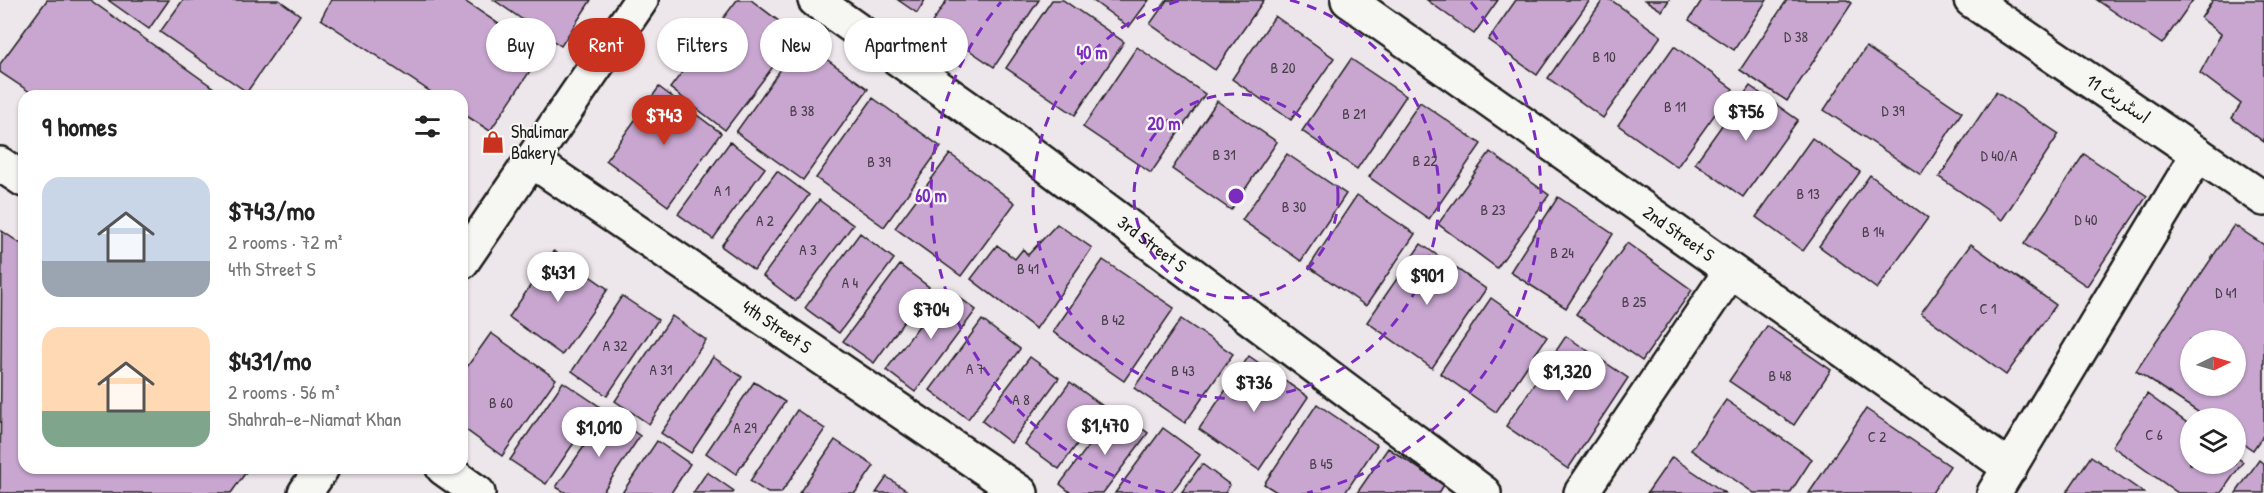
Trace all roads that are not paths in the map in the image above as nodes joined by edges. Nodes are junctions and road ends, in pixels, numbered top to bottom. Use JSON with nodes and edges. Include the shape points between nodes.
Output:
{"nodes":[{"id":1,"x":641,"y":0,"type":"edge"},
{"id":2,"x":815,"y":0,"type":"edge"},
{"id":3,"x":1348,"y":0,"type":"edge"},
{"id":4,"x":1971,"y":0,"type":"edge"},
{"id":5,"x":2198,"y":154,"type":"junction"},
{"id":6,"x":531,"y":160,"type":"junction"},
{"id":7,"x":0,"y":164,"type":"edge"},
{"id":8,"x":18,"y":176,"type":"edge"},
{"id":9,"x":2264,"y":199,"type":"edge"},
{"id":10,"x":468,"y":253,"type":"edge"},
{"id":11,"x":1730,"y":272,"type":"junction"},
{"id":12,"x":318,"y":474,"type":"edge"},
{"id":13,"x":451,"y":474,"type":"edge"},
{"id":14,"x":2002,"y":481,"type":"edge"},
{"id":15,"x":305,"y":493,"type":"edge"},
{"id":16,"x":478,"y":493,"type":"edge"},
{"id":17,"x":1021,"y":493,"type":"edge"},
{"id":18,"x":1484,"y":493,"type":"edge"},
{"id":19,"x":1581,"y":493,"type":"edge"}],
"edges":[{"from":1,"to":6,"type":"street"},
{"from":2,"to":18,"type":"street","name":"3rd Street S","via":[[1006,135]]},
{"from":3,"to":11,"type":"street","name":"2nd Street S"},
{"from":4,"to":5,"type":"street","name":"اسٹریٹ 11"},
{"from":5,"to":9,"type":"street","name":"اسٹریٹ 11"},
{"from":5,"to":14,"type":"street"},
{"from":6,"to":10,"type":"street"},
{"from":6,"to":17,"type":"street","name":"4th Street S"},
{"from":7,"to":8,"type":"street"},
{"from":11,"to":14,"type":"street","name":"2nd Street S"},
{"from":11,"to":19,"type":"street"},
{"from":12,"to":15,"type":"street"},
{"from":13,"to":16,"type":"street"}]}
